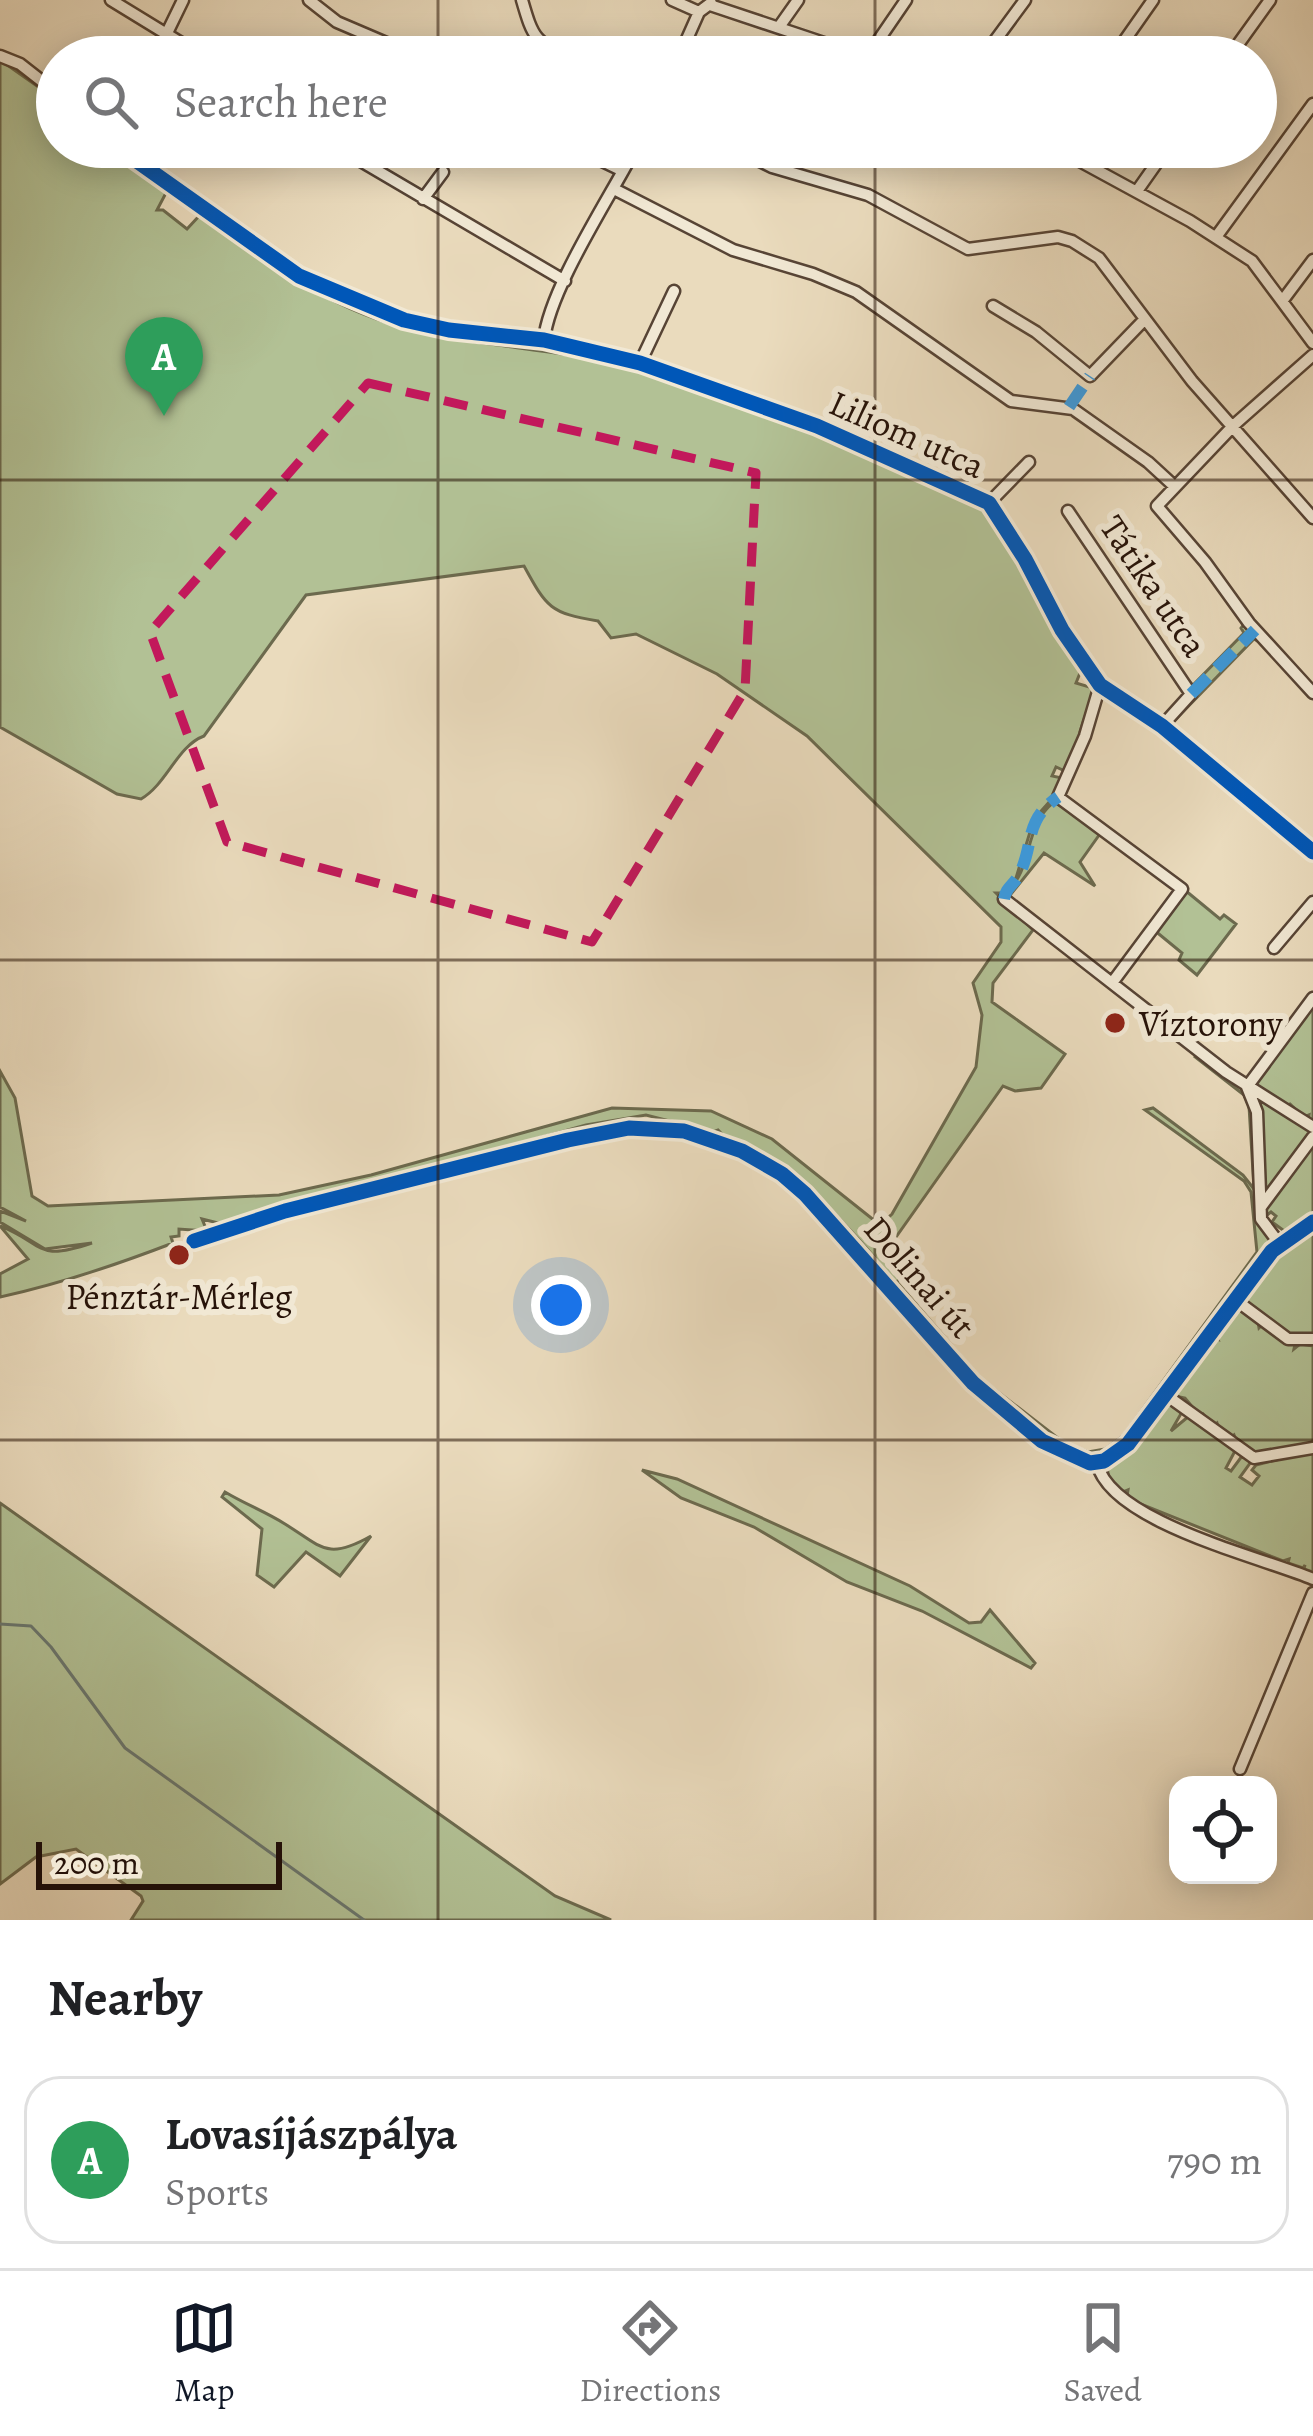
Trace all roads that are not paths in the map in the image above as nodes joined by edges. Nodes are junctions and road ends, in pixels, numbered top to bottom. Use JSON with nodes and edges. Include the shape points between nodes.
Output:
{"nodes":[{"id":1,"x":112,"y":0,"type":"edge"},
{"id":2,"x":183,"y":0,"type":"edge"},
{"id":3,"x":310,"y":0,"type":"edge"},
{"id":4,"x":522,"y":0,"type":"edge"},
{"id":5,"x":672,"y":0,"type":"edge"},
{"id":6,"x":798,"y":0,"type":"edge"},
{"id":7,"x":906,"y":0,"type":"edge"},
{"id":8,"x":1025,"y":0,"type":"edge"},
{"id":9,"x":1154,"y":0,"type":"edge"},
{"id":10,"x":1270,"y":0,"type":"edge"},
{"id":11,"x":707,"y":5,"type":"edge"},
{"id":12,"x":779,"y":27,"type":"junction"},
{"id":13,"x":166,"y":34,"type":"junction"},
{"id":14,"x":169,"y":36,"type":"edge"},
{"id":15,"x":370,"y":36,"type":"edge"},
{"id":16,"x":534,"y":36,"type":"edge"},
{"id":17,"x":690,"y":36,"type":"edge"},
{"id":18,"x":805,"y":36,"type":"edge"},
{"id":19,"x":881,"y":36,"type":"edge"},
{"id":20,"x":998,"y":36,"type":"edge"},
{"id":21,"x":1128,"y":36,"type":"edge"},
{"id":22,"x":1244,"y":36,"type":"edge"},
{"id":23,"x":0,"y":56,"type":"edge"},
{"id":24,"x":36,"y":77,"type":"edge"},
{"id":25,"x":1313,"y":104,"type":"edge"},
{"id":26,"x":1277,"y":153,"type":"edge"},
{"id":27,"x":146,"y":168,"type":"edge"},
{"id":28,"x":371,"y":168,"type":"edge"},
{"id":29,"x":617,"y":168,"type":"edge"},
{"id":30,"x":625,"y":168,"type":"edge"},
{"id":31,"x":779,"y":168,"type":"edge"},
{"id":32,"x":1094,"y":168,"type":"edge"},
{"id":33,"x":1153,"y":168,"type":"edge"},
{"id":34,"x":1266,"y":168,"type":"edge"},
{"id":35,"x":623,"y":171,"type":"junction"},
{"id":36,"x":443,"y":172,"type":"dead end"},
{"id":37,"x":614,"y":189,"type":"junction"},
{"id":38,"x":1137,"y":191,"type":"junction"},
{"id":39,"x":423,"y":200,"type":"junction"},
{"id":40,"x":1216,"y":237,"type":"junction"},
{"id":41,"x":1313,"y":260,"type":"edge"},
{"id":42,"x":565,"y":281,"type":"junction"},
{"id":43,"x":674,"y":291,"type":"dead end"},
{"id":44,"x":1283,"y":300,"type":"junction"},
{"id":45,"x":993,"y":306,"type":"dead end"},
{"id":46,"x":1145,"y":319,"type":"junction"},
{"id":47,"x":544,"y":340,"type":"junction"},
{"id":48,"x":1313,"y":343,"type":"edge"},
{"id":49,"x":1313,"y":355,"type":"edge"},
{"id":50,"x":640,"y":363,"type":"junction"},
{"id":51,"x":1234,"y":424,"type":"junction"},
{"id":52,"x":1029,"y":462,"type":"dead end"},
{"id":53,"x":1173,"y":485,"type":"junction"},
{"id":54,"x":989,"y":503,"type":"junction"},
{"id":55,"x":1067,"y":511,"type":"dead end"},
{"id":56,"x":1313,"y":518,"type":"edge"},
{"id":57,"x":1100,"y":685,"type":"junction"},
{"id":58,"x":1313,"y":693,"type":"edge"},
{"id":59,"x":1162,"y":726,"type":"junction"},
{"id":60,"x":1311,"y":852,"type":"edge"},
{"id":61,"x":1004,"y":899,"type":"dead end"},
{"id":62,"x":1313,"y":902,"type":"edge"},
{"id":63,"x":1274,"y":948,"type":"dead end"},
{"id":64,"x":1112,"y":983,"type":"junction"},
{"id":65,"x":1313,"y":998,"type":"edge"},
{"id":66,"x":1247,"y":1087,"type":"junction"},
{"id":67,"x":1313,"y":1127,"type":"edge"},
{"id":68,"x":1313,"y":1137,"type":"edge"},
{"id":69,"x":1262,"y":1207,"type":"junction"},
{"id":70,"x":1313,"y":1222,"type":"edge"},
{"id":71,"x":194,"y":1241,"type":"dead end"},
{"id":72,"x":1279,"y":1244,"type":"junction"},
{"id":73,"x":1237,"y":1301,"type":"junction"},
{"id":74,"x":1313,"y":1339,"type":"edge"},
{"id":75,"x":1166,"y":1395,"type":"junction"},
{"id":76,"x":1313,"y":1448,"type":"edge"},
{"id":77,"x":1097,"y":1463,"type":"junction"},
{"id":78,"x":1313,"y":1579,"type":"edge"},
{"id":79,"x":1313,"y":1593,"type":"edge"},
{"id":80,"x":1240,"y":1769,"type":"dead end"}],
"edges":[{"from":1,"to":13,"type":"street"},
{"from":2,"to":13,"type":"street"},
{"from":3,"to":15,"type":"street"},
{"from":4,"to":16,"type":"street"},
{"from":5,"to":11,"type":"street"},
{"from":6,"to":12,"type":"street"},
{"from":7,"to":19,"type":"street"},
{"from":8,"to":20,"type":"street"},
{"from":9,"to":21,"type":"street"},
{"from":10,"to":22,"type":"street"},
{"from":11,"to":12,"type":"street"},
{"from":11,"to":17,"type":"street"},
{"from":12,"to":18,"type":"street"},
{"from":13,"to":14,"type":"street"},
{"from":23,"to":24,"type":"street"},
{"from":25,"to":26,"type":"street"},
{"from":27,"to":47,"type":"street","name":"Liliom utca","via":[[299,276],[404,320]]},
{"from":28,"to":39,"type":"street"},
{"from":29,"to":35,"type":"street"},
{"from":30,"to":35,"type":"street"},
{"from":31,"to":46,"type":"street","via":[[868,195],[968,249],[1072,241],[1099,258]]},
{"from":32,"to":38,"type":"street"},
{"from":33,"to":38,"type":"street"},
{"from":34,"to":40,"type":"street"},
{"from":35,"to":37,"type":"street"},
{"from":36,"to":39,"type":"street"},
{"from":37,"to":42,"type":"street"},
{"from":37,"to":53,"type":"street","via":[[733,250],[856,292],[1011,401],[1073,409]]},
{"from":38,"to":40,"type":"street"},
{"from":39,"to":42,"type":"street"},
{"from":40,"to":44,"type":"street","via":[[1258,266]]},
{"from":41,"to":44,"type":"street"},
{"from":42,"to":47,"type":"street"},
{"from":43,"to":50,"type":"street"},
{"from":44,"to":48,"type":"street"},
{"from":45,"to":46,"type":"street","via":[[1090,376]]},
{"from":46,"to":51,"type":"street"},
{"from":47,"to":50,"type":"street","name":"Liliom utca"},
{"from":49,"to":51,"type":"street"},
{"from":50,"to":54,"type":"street","name":"Liliom utca","via":[[817,426]]},
{"from":51,"to":53,"type":"street"},
{"from":51,"to":56,"type":"street"},
{"from":52,"to":54,"type":"street"},
{"from":53,"to":58,"type":"street","via":[[1157,508]]},
{"from":54,"to":57,"type":"street","name":"Liliom utca"},
{"from":55,"to":59,"type":"street","name":"Tátika utca","via":[[1191,694]]},
{"from":57,"to":59,"type":"street","name":"Liliom utca"},
{"from":57,"to":64,"type":"street","via":[[1058,797],[1182,889]]},
{"from":59,"to":60,"type":"street","name":"Liliom utca"},
{"from":61,"to":64,"type":"street"},
{"from":62,"to":63,"type":"street"},
{"from":64,"to":66,"type":"street"},
{"from":65,"to":66,"type":"street"},
{"from":66,"to":67,"type":"street"},
{"from":66,"to":69,"type":"street","via":[[1257,1112]]},
{"from":68,"to":69,"type":"street"},
{"from":69,"to":72,"type":"street"},
{"from":70,"to":72,"type":"street"},
{"from":71,"to":77,"type":"street","name":"Dolinai út","via":[[568,1140],[646,1127],[694,1134],[782,1174],[977,1387],[1042,1441]]},
{"from":72,"to":73,"type":"street"},
{"from":73,"to":74,"type":"street","via":[[1288,1339]]},
{"from":73,"to":75,"type":"street"},
{"from":75,"to":76,"type":"street","via":[[1254,1458]]},
{"from":75,"to":77,"type":"street","via":[[1128,1444]]},
{"from":77,"to":78,"type":"street","via":[[1111,1490],[1153,1518]]},
{"from":79,"to":80,"type":"street"}]}
